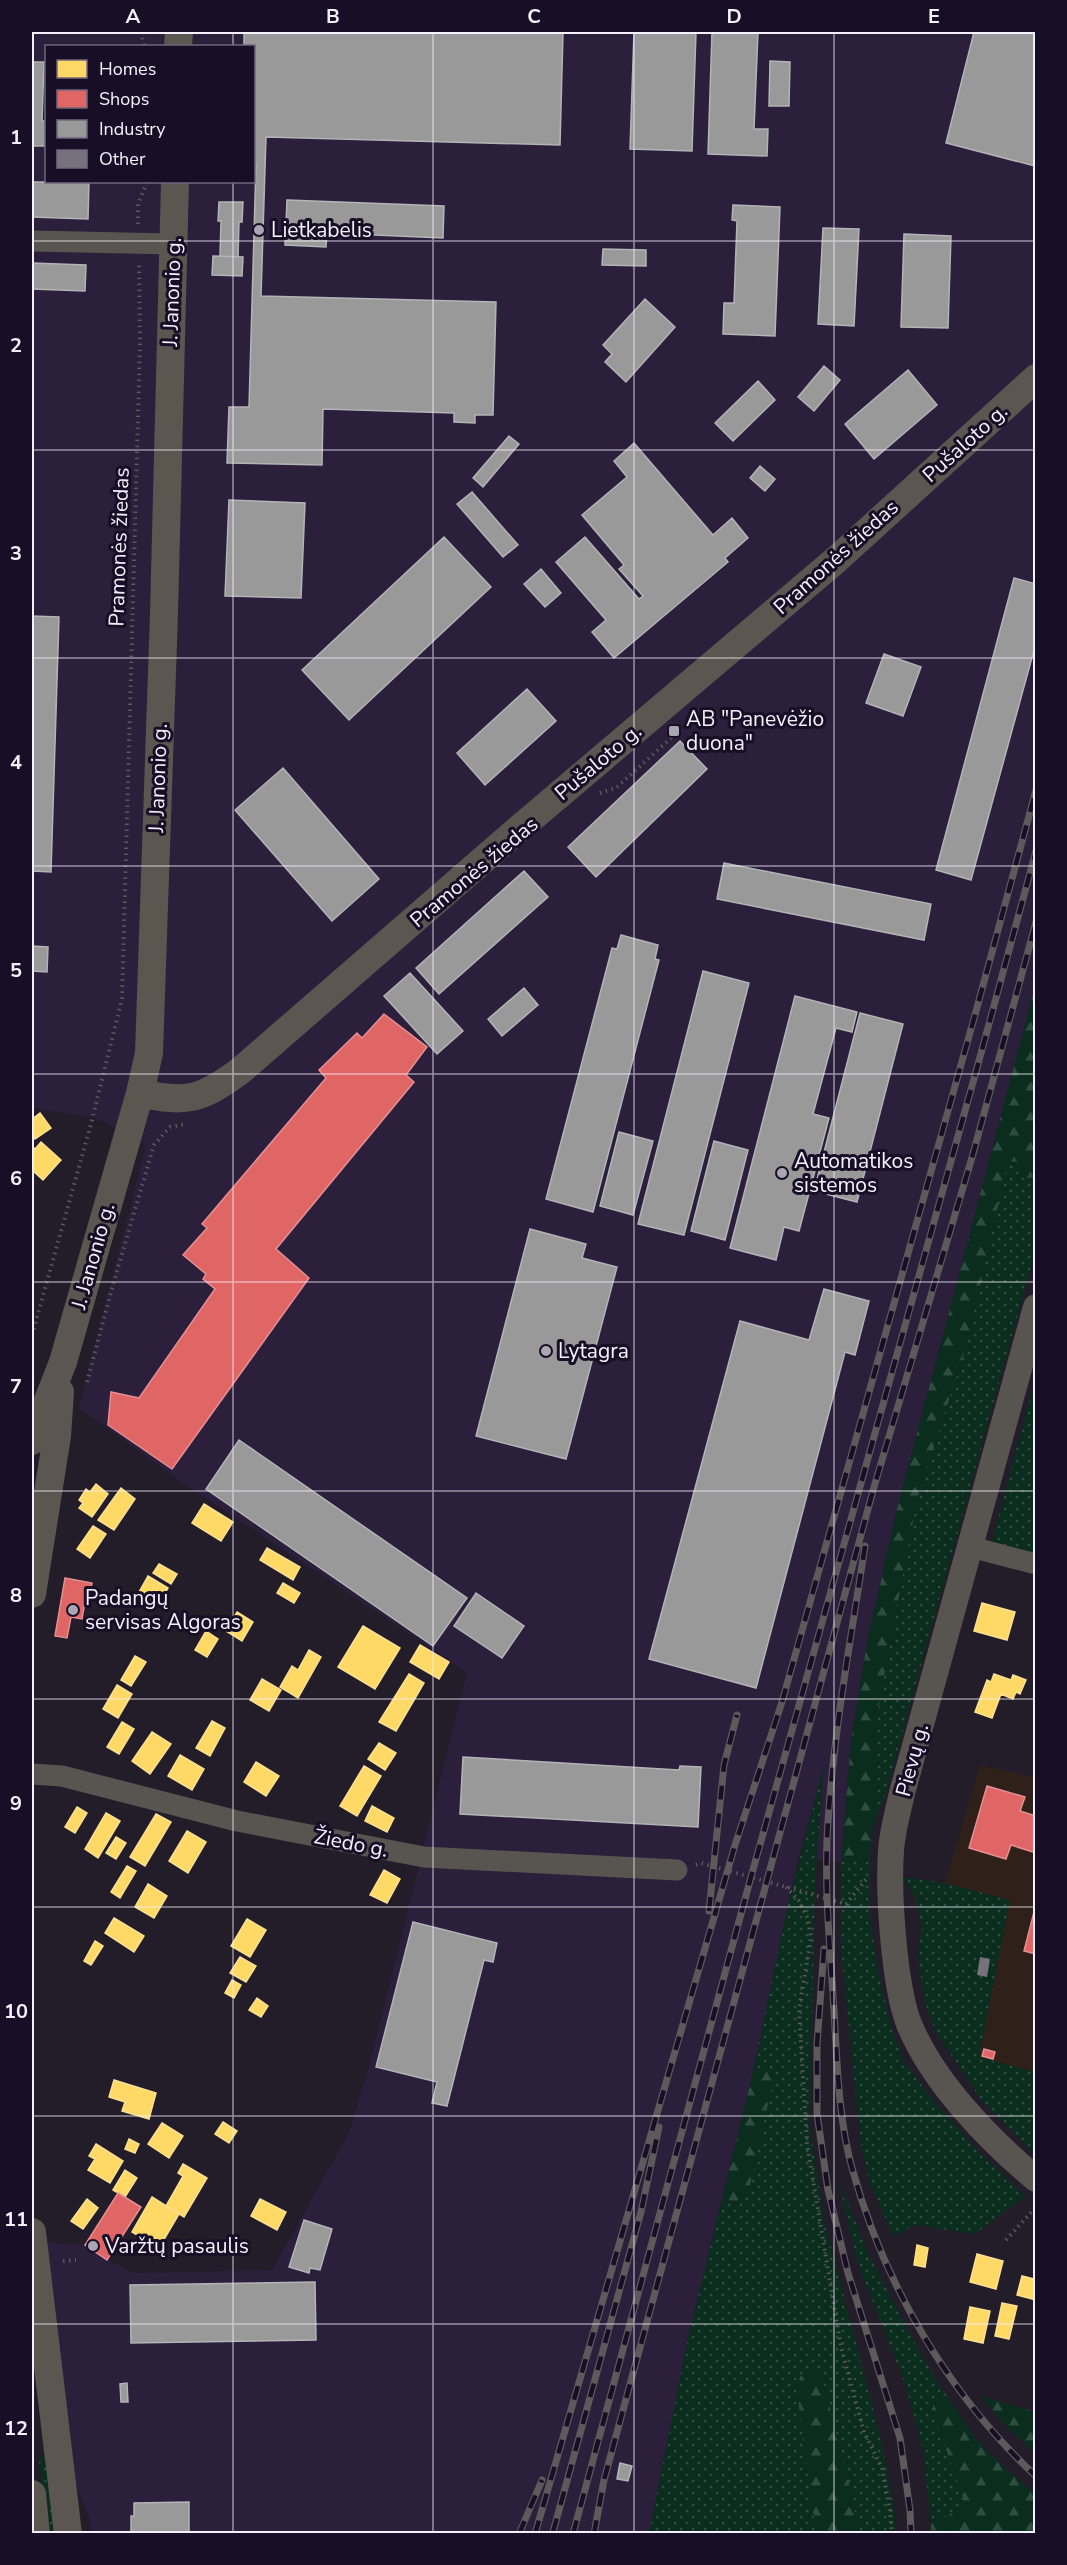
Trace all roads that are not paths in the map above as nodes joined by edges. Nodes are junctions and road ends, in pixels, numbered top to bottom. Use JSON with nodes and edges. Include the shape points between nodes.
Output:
{"nodes":[{"id":1,"x":175,"y":183,"type":"edge"},
{"id":2,"x":32,"y":241,"type":"edge"},
{"id":3,"x":173,"y":244,"type":"junction"},
{"id":4,"x":1035,"y":378,"type":"edge"},
{"id":5,"x":140,"y":1093,"type":"junction"},
{"id":6,"x":1035,"y":1307,"type":"edge"},
{"id":7,"x":63,"y":1362,"type":"junction"},
{"id":8,"x":32,"y":1441,"type":"edge"},
{"id":9,"x":971,"y":1547,"type":"junction"},
{"id":10,"x":1035,"y":1564,"type":"edge"},
{"id":11,"x":32,"y":1594,"type":"edge"},
{"id":12,"x":32,"y":1774,"type":"edge"},
{"id":13,"x":677,"y":1870,"type":"road end"},
{"id":14,"x":1035,"y":2179,"type":"edge"},
{"id":15,"x":32,"y":2232,"type":"edge"},
{"id":16,"x":43,"y":2426,"type":"edge"},
{"id":17,"x":32,"y":2494,"type":"edge"},
{"id":18,"x":36,"y":2534,"type":"edge"},
{"id":19,"x":68,"y":2534,"type":"edge"}],
"edges":[{"from":1,"to":3,"type":"main road","name":"J. Janonio g."},
{"from":2,"to":3,"type":"street"},
{"from":3,"to":5,"type":"main road","name":"J. Janonio g.","via":[[151,1025]]},
{"from":4,"to":5,"type":"main road","name":"Pušaloto g.","via":[[828,567],[513,833],[240,1071],[214,1090],[187,1099]]},
{"from":5,"to":7,"type":"main road","name":"J. Janonio g."},
{"from":6,"to":9,"type":"street","name":"Pievų g."},
{"from":7,"to":8,"type":"main road","name":"J. Janonio g."},
{"from":7,"to":11,"type":"main road","name":"J. Janonio g.","via":[[57,1436]]},
{"from":9,"to":10,"type":"street"},
{"from":9,"to":14,"type":"street","name":"Pievų g.","via":[[902,1793],[891,1849],[894,1937],[908,2022],[922,2051],[966,2109]]},
{"from":12,"to":13,"type":"street","name":"Žiedo g.","via":[[62,1776],[237,1821],[424,1857]]},
{"from":15,"to":16,"type":"main road"},
{"from":16,"to":19,"type":"main road"},
{"from":17,"to":18,"type":"main road"}]}
